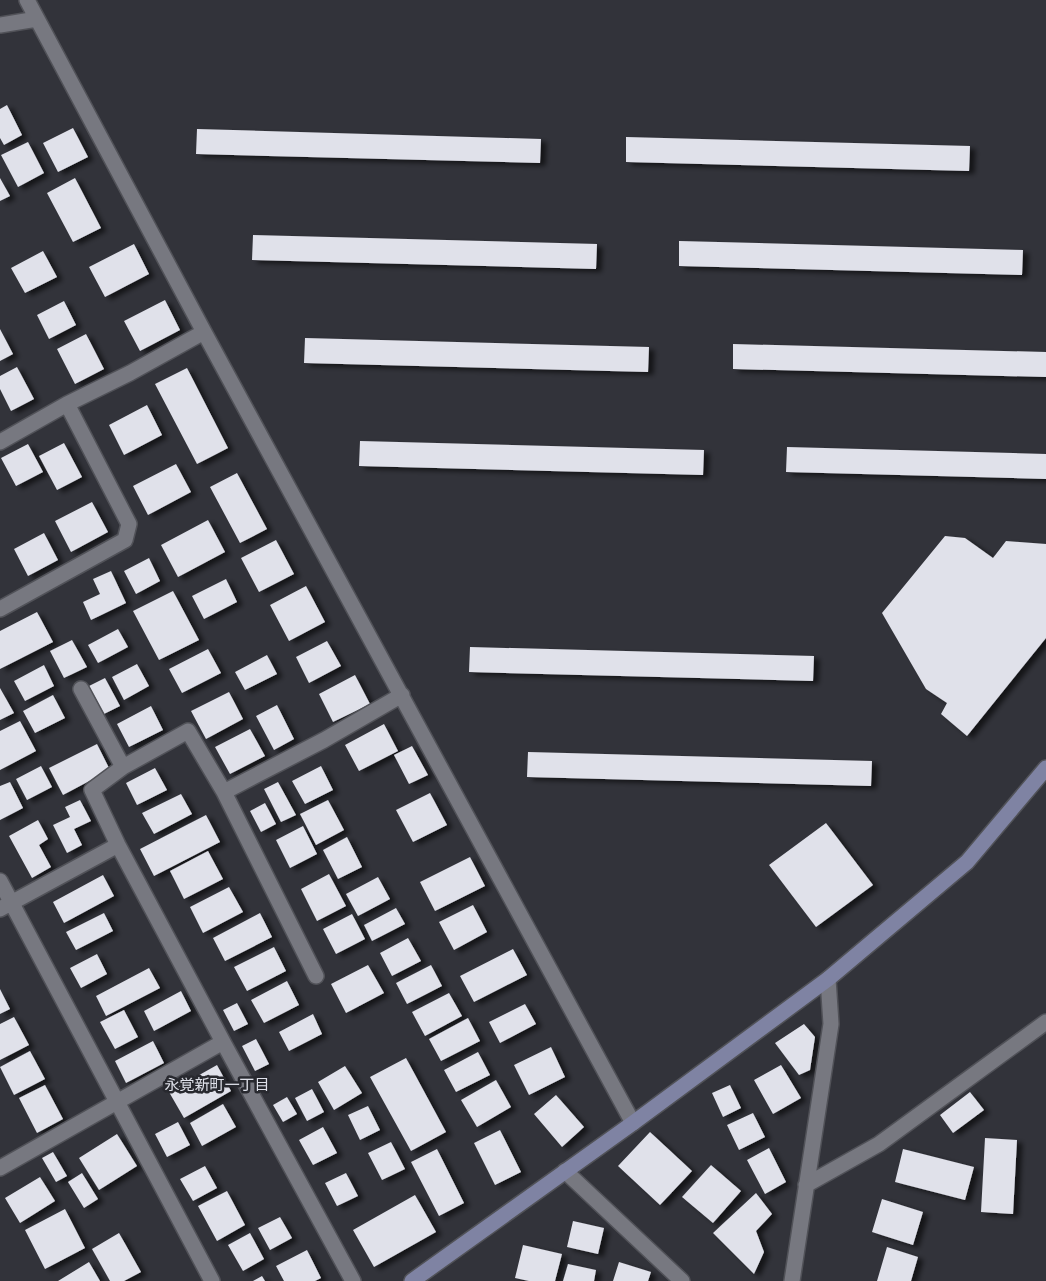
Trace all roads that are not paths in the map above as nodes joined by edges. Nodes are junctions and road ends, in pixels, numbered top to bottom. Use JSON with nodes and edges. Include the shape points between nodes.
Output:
{"nodes":[{"id":1,"x":27,"y":0,"type":"edge"},
{"id":2,"x":37,"y":19,"type":"junction"},
{"id":3,"x":0,"y":25,"type":"edge"},
{"id":4,"x":204,"y":332,"type":"junction"},
{"id":5,"x":67,"y":404,"type":"junction"},
{"id":6,"x":0,"y":442,"type":"edge"},
{"id":7,"x":0,"y":609,"type":"edge"},
{"id":8,"x":81,"y":689,"type":"dead end"},
{"id":9,"x":402,"y":694,"type":"junction"},
{"id":10,"x":123,"y":767,"type":"junction"},
{"id":11,"x":1046,"y":768,"type":"edge"},
{"id":12,"x":224,"y":792,"type":"junction"},
{"id":13,"x":118,"y":845,"type":"junction"},
{"id":14,"x":0,"y":881,"type":"edge"},
{"id":15,"x":6,"y":906,"type":"edge"},
{"id":16,"x":316,"y":976,"type":"dead end"},
{"id":17,"x":828,"y":979,"type":"junction"},
{"id":18,"x":1046,"y":1022,"type":"edge"},
{"id":19,"x":223,"y":1042,"type":"junction"},
{"id":20,"x":117,"y":1101,"type":"junction"},
{"id":21,"x":633,"y":1123,"type":"junction"},
{"id":22,"x":0,"y":1168,"type":"edge"},
{"id":23,"x":565,"y":1171,"type":"junction"},
{"id":24,"x":806,"y":1185,"type":"junction"},
{"id":25,"x":212,"y":1281,"type":"edge"},
{"id":26,"x":353,"y":1281,"type":"edge"},
{"id":27,"x":412,"y":1281,"type":"edge"},
{"id":28,"x":682,"y":1281,"type":"edge"},
{"id":29,"x":792,"y":1281,"type":"edge"}],
"edges":[{"from":1,"to":2,"type":"street"},
{"from":2,"to":3,"type":"street"},
{"from":2,"to":4,"type":"street"},
{"from":4,"to":5,"type":"street"},
{"from":4,"to":9,"type":"street"},
{"from":5,"to":6,"type":"street"},
{"from":5,"to":7,"type":"street","via":[[129,524],[125,540]]},
{"from":8,"to":10,"type":"street"},
{"from":9,"to":12,"type":"street","via":[[324,740]]},
{"from":9,"to":21,"type":"street"},
{"from":10,"to":12,"type":"street","via":[[188,732]]},
{"from":10,"to":13,"type":"street","via":[[92,790]]},
{"from":11,"to":17,"type":"street","via":[[967,862]]},
{"from":12,"to":16,"type":"street"},
{"from":13,"to":15,"type":"street"},
{"from":13,"to":19,"type":"street"},
{"from":14,"to":15,"type":"street"},
{"from":15,"to":20,"type":"street"},
{"from":17,"to":21,"type":"street"},
{"from":17,"to":24,"type":"street","via":[[831,1024]]},
{"from":18,"to":24,"type":"street","via":[[879,1144]]},
{"from":19,"to":20,"type":"street"},
{"from":19,"to":26,"type":"street"},
{"from":20,"to":22,"type":"street"},
{"from":20,"to":25,"type":"street"},
{"from":21,"to":23,"type":"street"},
{"from":23,"to":27,"type":"street"},
{"from":23,"to":28,"type":"street"},
{"from":24,"to":29,"type":"street"}]}
